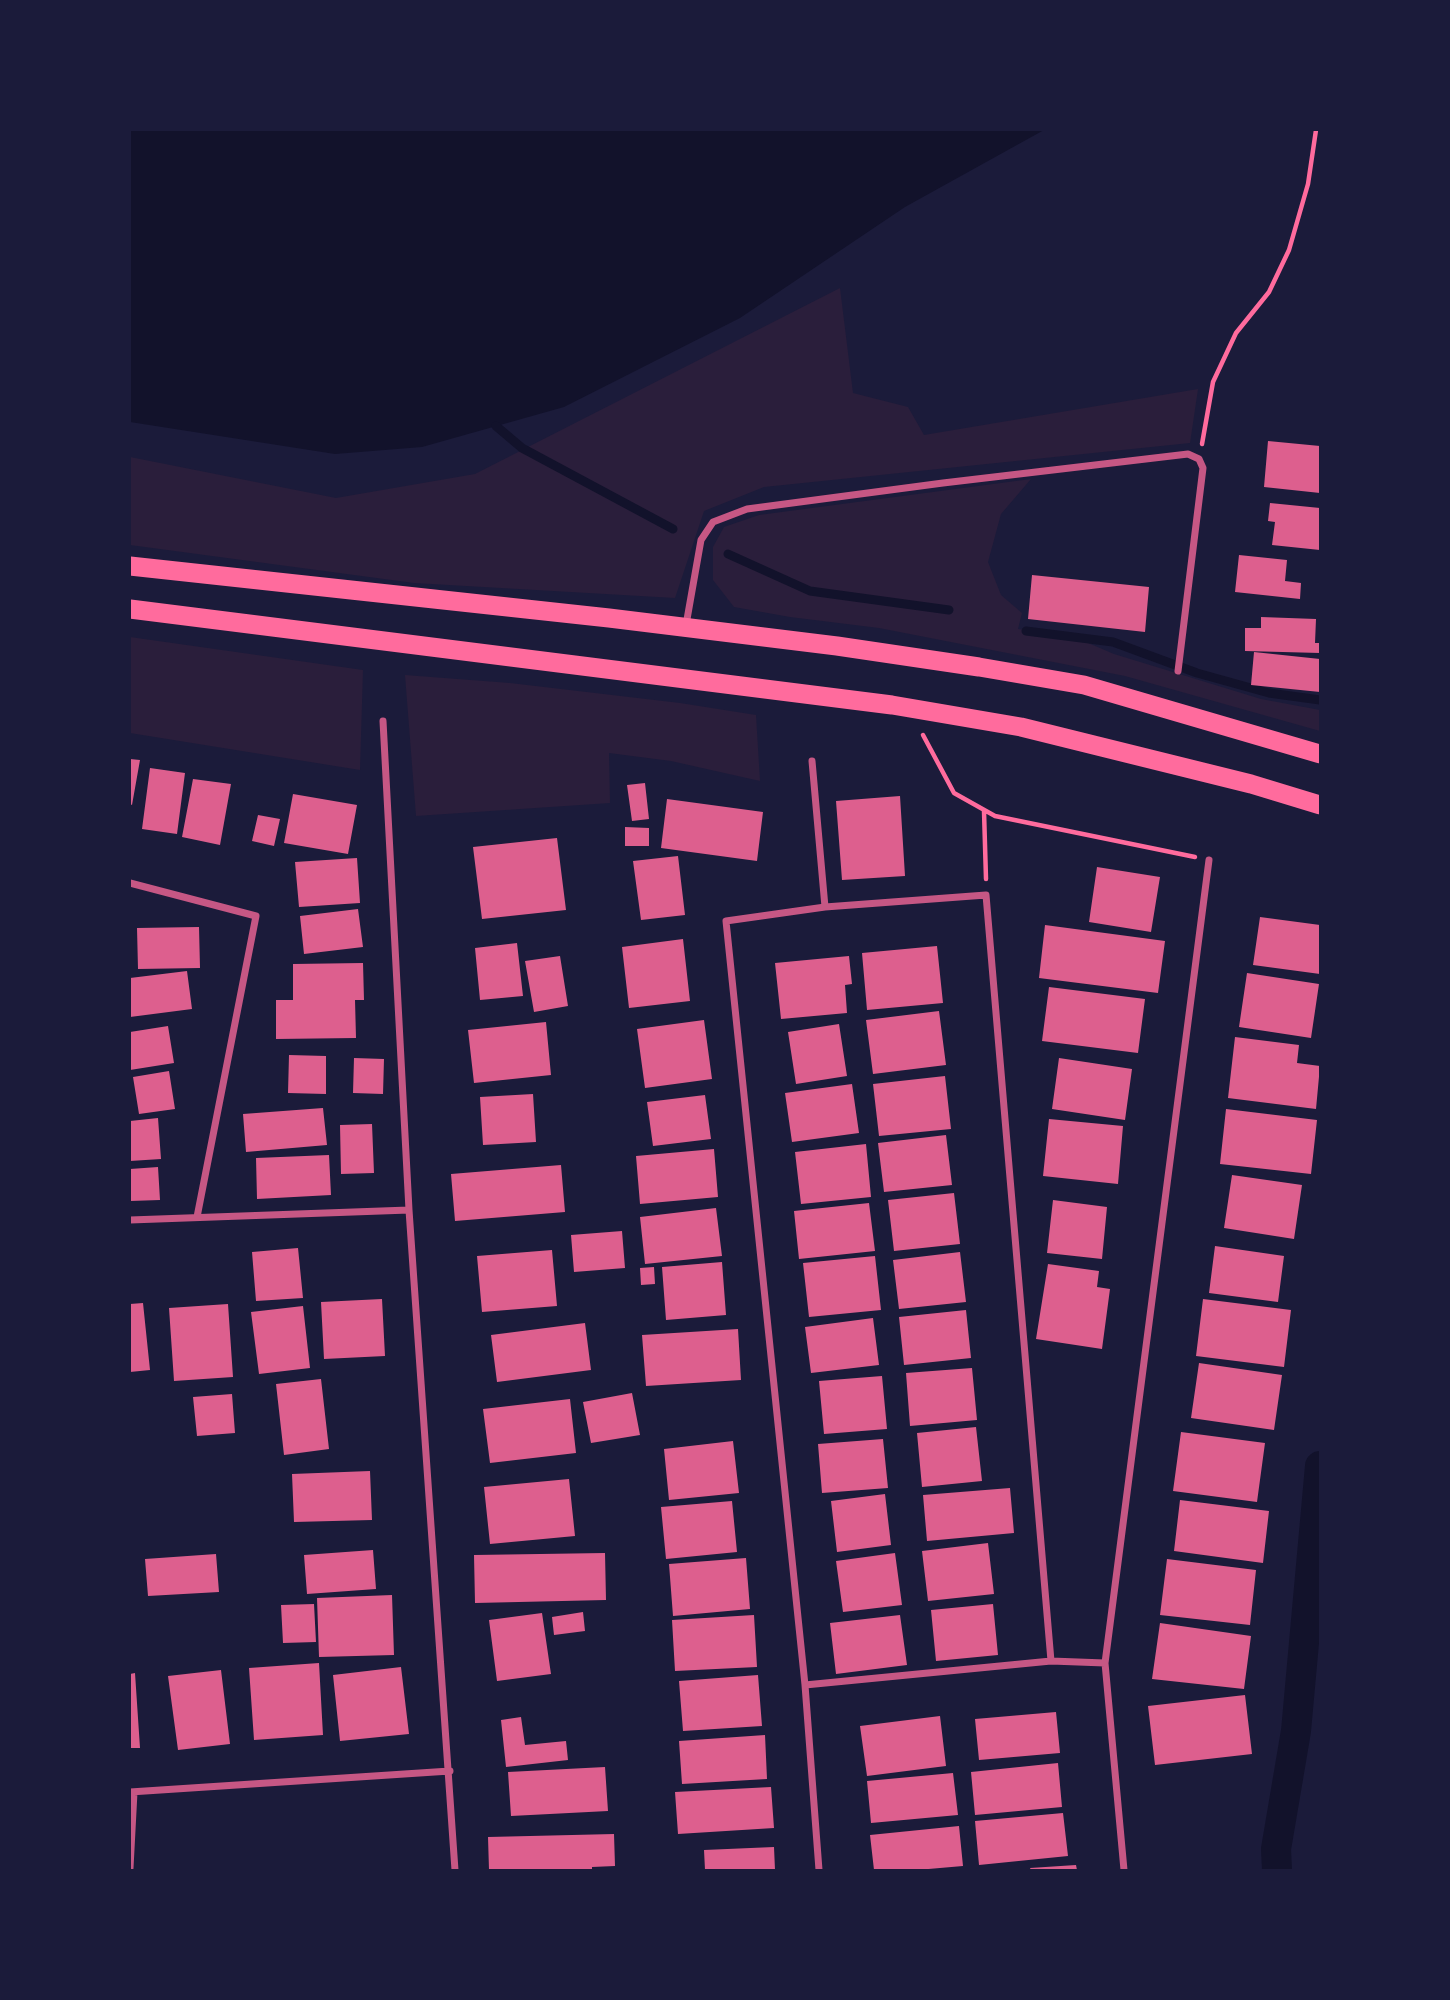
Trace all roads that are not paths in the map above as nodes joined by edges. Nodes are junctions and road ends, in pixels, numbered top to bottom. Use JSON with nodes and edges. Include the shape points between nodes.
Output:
{"nodes":[{"id":1,"x":130,"y":566,"type":"edge"},
{"id":2,"x":130,"y":609,"type":"edge"},
{"id":3,"x":685,"y":628,"type":"junction"},
{"id":4,"x":1178,"y":671,"type":"dead end"},
{"id":5,"x":383,"y":721,"type":"dead end"},
{"id":6,"x":1321,"y":754,"type":"edge"},
{"id":7,"x":813,"y":761,"type":"dead end"},
{"id":8,"x":1321,"y":804,"type":"edge"},
{"id":9,"x":1209,"y":860,"type":"road end"},
{"id":10,"x":130,"y":883,"type":"edge"},
{"id":11,"x":825,"y":907,"type":"junction"},
{"id":12,"x":409,"y":1210,"type":"junction"},
{"id":13,"x":197,"y":1217,"type":"junction"},
{"id":14,"x":130,"y":1220,"type":"edge"},
{"id":15,"x":1051,"y":1661,"type":"junction"},
{"id":16,"x":1105,"y":1663,"type":"junction"},
{"id":17,"x":805,"y":1685,"type":"junction"},
{"id":18,"x":450,"y":1771,"type":"junction"},
{"id":19,"x":132,"y":1792,"type":"edge"},
{"id":20,"x":130,"y":1868,"type":"edge"},
{"id":21,"x":456,"y":1871,"type":"edge"},
{"id":22,"x":819,"y":1871,"type":"edge"},
{"id":23,"x":1124,"y":1871,"type":"edge"}],
"edges":[{"from":1,"to":3,"type":"highway"},
{"from":2,"to":8,"type":"highway","via":[[910,708],[1021,727]]},
{"from":3,"to":4,"type":"street","via":[[701,540],[713,522],[747,509],[1188,454],[1199,459],[1203,468]]},
{"from":3,"to":6,"type":"highway","via":[[837,646],[1084,685]]},
{"from":5,"to":12,"type":"street"},
{"from":7,"to":11,"type":"street"},
{"from":9,"to":16,"type":"street"},
{"from":10,"to":13,"type":"street","via":[[256,916]]},
{"from":11,"to":15,"type":"street","via":[[986,895]]},
{"from":11,"to":17,"type":"street","via":[[726,921]]},
{"from":12,"to":13,"type":"street"},
{"from":12,"to":18,"type":"street"},
{"from":13,"to":14,"type":"street"},
{"from":15,"to":16,"type":"street"},
{"from":15,"to":17,"type":"street"},
{"from":16,"to":23,"type":"street"},
{"from":17,"to":22,"type":"street"},
{"from":18,"to":19,"type":"street"},
{"from":18,"to":21,"type":"street"},
{"from":19,"to":20,"type":"street"}]}
